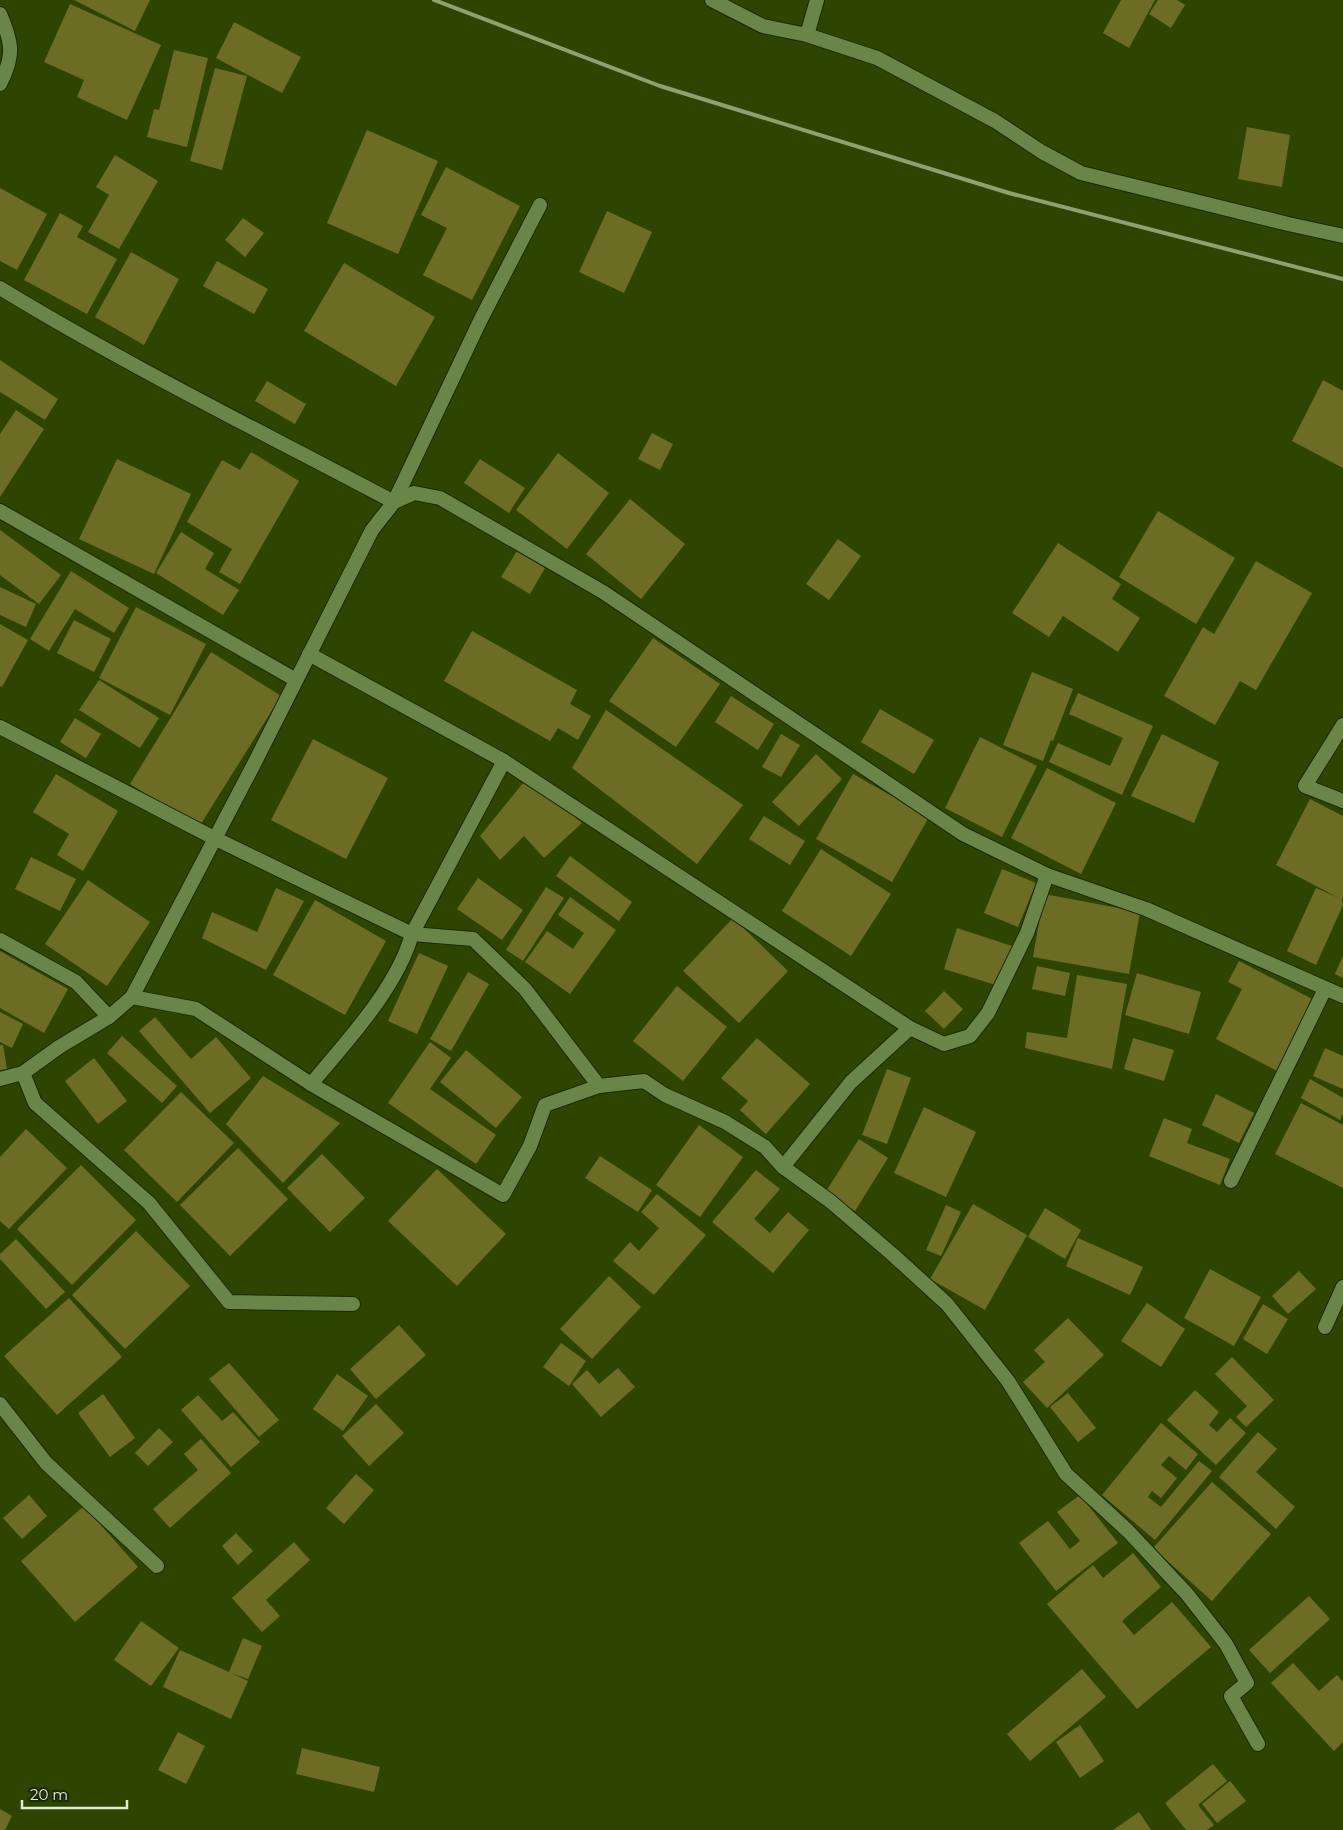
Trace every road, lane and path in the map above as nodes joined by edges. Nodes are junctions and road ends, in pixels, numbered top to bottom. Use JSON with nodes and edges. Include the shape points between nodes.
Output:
{"nodes":[{"id":1,"x":712,"y":0,"type":"edge"},
{"id":2,"x":817,"y":0,"type":"edge"},
{"id":3,"x":0,"y":14,"type":"edge"},
{"id":4,"x":807,"y":34,"type":"junction"},
{"id":5,"x":0,"y":84,"type":"edge"},
{"id":6,"x":540,"y":205,"type":"dead end"},
{"id":7,"x":1343,"y":236,"type":"edge"},
{"id":8,"x":0,"y":288,"type":"edge"},
{"id":9,"x":394,"y":502,"type":"junction"},
{"id":10,"x":0,"y":511,"type":"edge"},
{"id":11,"x":309,"y":654,"type":"junction"},
{"id":12,"x":296,"y":680,"type":"junction"},
{"id":13,"x":1343,"y":724,"type":"edge"},
{"id":14,"x":0,"y":727,"type":"edge"},
{"id":15,"x":504,"y":761,"type":"junction"},
{"id":16,"x":1343,"y":801,"type":"edge"},
{"id":17,"x":214,"y":838,"type":"junction"},
{"id":18,"x":1047,"y":875,"type":"junction"},
{"id":19,"x":412,"y":934,"type":"junction"},
{"id":20,"x":0,"y":940,"type":"edge"},
{"id":21,"x":1325,"y":989,"type":"junction"},
{"id":22,"x":1343,"y":996,"type":"edge"},
{"id":23,"x":132,"y":997,"type":"junction"},
{"id":24,"x":109,"y":1017,"type":"junction"},
{"id":25,"x":910,"y":1028,"type":"junction"},
{"id":26,"x":23,"y":1073,"type":"junction"},
{"id":27,"x":0,"y":1079,"type":"edge"},
{"id":28,"x":311,"y":1084,"type":"junction"},
{"id":29,"x":599,"y":1086,"type":"junction"},
{"id":30,"x":783,"y":1167,"type":"junction"},
{"id":31,"x":1232,"y":1181,"type":"dead end"},
{"id":32,"x":1343,"y":1287,"type":"edge"},
{"id":33,"x":353,"y":1304,"type":"dead end"},
{"id":34,"x":1325,"y":1327,"type":"dead end"},
{"id":35,"x":0,"y":1404,"type":"edge"},
{"id":36,"x":157,"y":1566,"type":"dead end"},
{"id":37,"x":1258,"y":1744,"type":"dead end"}],
"edges":[{"from":1,"to":4,"type":"street","via":[[762,26]]},
{"from":2,"to":4,"type":"street"},
{"from":3,"to":5,"type":"street","via":[[10,38],[9,66]]},
{"from":4,"to":7,"type":"street","via":[[877,58],[995,121],[1082,173]]},
{"from":6,"to":9,"type":"street","via":[[481,319]]},
{"from":8,"to":9,"type":"street","via":[[134,364]]},
{"from":9,"to":11,"type":"street","via":[[372,530]]},
{"from":9,"to":18,"type":"street","via":[[414,493],[440,498],[603,592],[963,834]]},
{"from":10,"to":12,"type":"street"},
{"from":11,"to":12,"type":"street"},
{"from":11,"to":15,"type":"street"},
{"from":12,"to":17,"type":"street"},
{"from":13,"to":16,"type":"street","via":[[1305,786]]},
{"from":14,"to":17,"type":"street"},
{"from":15,"to":19,"type":"street"},
{"from":15,"to":25,"type":"street"},
{"from":17,"to":19,"type":"street"},
{"from":17,"to":23,"type":"street"},
{"from":18,"to":21,"type":"street","via":[[1146,909]]},
{"from":18,"to":25,"type":"street","via":[[1027,934],[988,1013],[970,1036],[944,1044]]},
{"from":19,"to":28,"type":"street","via":[[408,948],[377,1004]]},
{"from":19,"to":29,"type":"street","via":[[473,939],[525,989]]},
{"from":20,"to":24,"type":"street","via":[[76,982]]},
{"from":21,"to":22,"type":"street"},
{"from":21,"to":31,"type":"street"},
{"from":23,"to":24,"type":"street"},
{"from":23,"to":28,"type":"street","via":[[196,1009]]},
{"from":24,"to":26,"type":"street"},
{"from":25,"to":30,"type":"street","via":[[851,1082]]},
{"from":26,"to":27,"type":"street"},
{"from":26,"to":33,"type":"street","via":[[35,1103],[149,1203],[229,1302]]},
{"from":28,"to":29,"type":"street","via":[[503,1195],[530,1146],[545,1105]]},
{"from":29,"to":30,"type":"street","via":[[644,1081],[665,1095],[725,1122],[765,1148]]},
{"from":30,"to":37,"type":"street","via":[[830,1201],[947,1304],[1008,1382],[1066,1474],[1128,1531],[1187,1594],[1226,1644],[1246,1683],[1231,1696]]},
{"from":32,"to":34,"type":"street"},
{"from":35,"to":36,"type":"street","via":[[46,1463]]}]}
